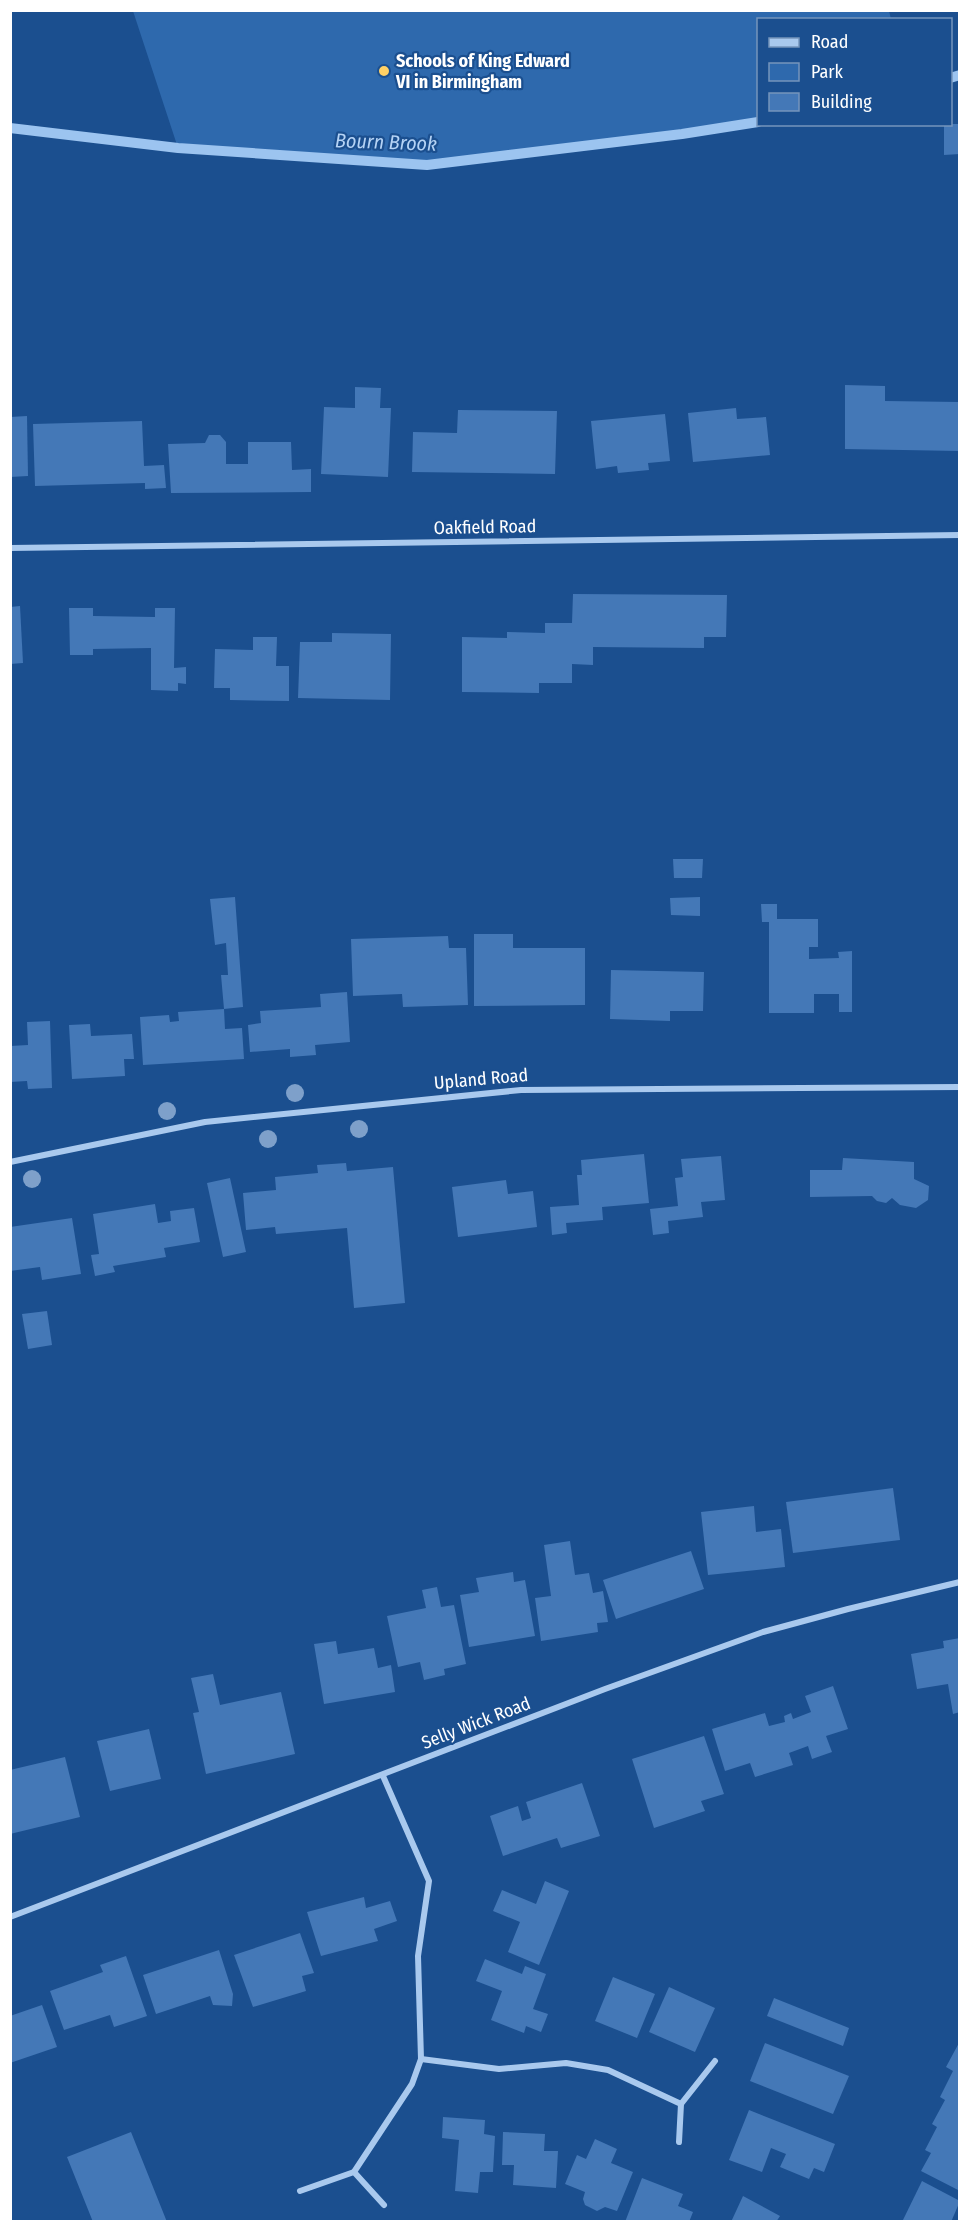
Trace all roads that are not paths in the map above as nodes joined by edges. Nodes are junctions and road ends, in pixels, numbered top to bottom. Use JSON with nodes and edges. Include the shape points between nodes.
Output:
{"nodes":[{"id":1,"x":960,"y":535,"type":"edge"},
{"id":2,"x":10,"y":548,"type":"edge"},
{"id":3,"x":960,"y":1088,"type":"edge"},
{"id":4,"x":10,"y":1162,"type":"edge"},
{"id":5,"x":960,"y":1582,"type":"edge"},
{"id":6,"x":383,"y":1776,"type":"junction"},
{"id":7,"x":10,"y":1917,"type":"edge"},
{"id":8,"x":421,"y":2058,"type":"junction"},
{"id":9,"x":715,"y":2061,"type":"dead end"},
{"id":10,"x":681,"y":2104,"type":"junction"},
{"id":11,"x":679,"y":2142,"type":"dead end"},
{"id":12,"x":354,"y":2172,"type":"junction"},
{"id":13,"x":300,"y":2191,"type":"dead end"},
{"id":14,"x":384,"y":2205,"type":"dead end"}],
"edges":[{"from":1,"to":2,"type":"street","name":"Oakfield Road"},
{"from":3,"to":4,"type":"street","name":"Upland Road","via":[[521,1090],[205,1122]]},
{"from":5,"to":6,"type":"street","name":"Selly Wick Road","via":[[763,1632]]},
{"from":6,"to":7,"type":"street","name":"Selly Wick Road"},
{"from":6,"to":8,"type":"street","via":[[429,1881],[418,1956]]},
{"from":8,"to":10,"type":"street","via":[[499,2069],[566,2062],[608,2070]]},
{"from":8,"to":12,"type":"street","via":[[412,2084]]},
{"from":9,"to":10,"type":"street"},
{"from":10,"to":11,"type":"street"},
{"from":12,"to":13,"type":"street"},
{"from":12,"to":14,"type":"street"}]}
